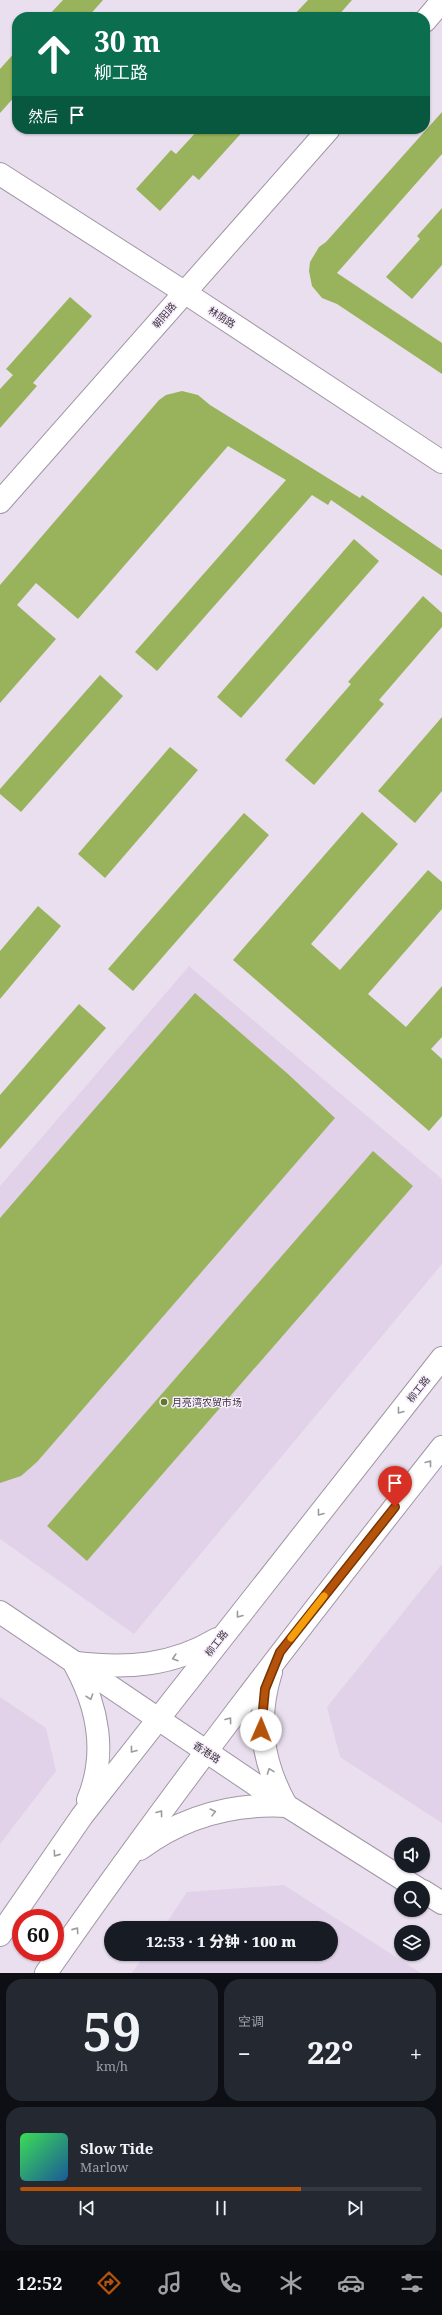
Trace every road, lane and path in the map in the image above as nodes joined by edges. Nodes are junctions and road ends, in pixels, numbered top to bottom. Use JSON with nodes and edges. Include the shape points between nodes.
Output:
{"nodes":[{"id":1,"x":442,"y":1,"type":"edge"},
{"id":2,"x":430,"y":15,"type":"edge"},
{"id":3,"x":325,"y":134,"type":"edge"},
{"id":4,"x":0,"y":174,"type":"edge"},
{"id":5,"x":184,"y":292,"type":"junction"},
{"id":6,"x":442,"y":462,"type":"edge"},
{"id":7,"x":0,"y":502,"type":"edge"},
{"id":8,"x":442,"y":1358,"type":"edge"},
{"id":9,"x":442,"y":1447,"type":"edge"},
{"id":10,"x":0,"y":1612,"type":"edge"},
{"id":11,"x":222,"y":1636,"type":"junction"},
{"id":12,"x":280,"y":1652,"type":"junction"},
{"id":13,"x":73,"y":1662,"type":"junction"},
{"id":14,"x":157,"y":1719,"type":"junction"},
{"id":15,"x":206,"y":1752,"type":"junction"},
{"id":16,"x":287,"y":1806,"type":"junction"},
{"id":17,"x":82,"y":1816,"type":"junction"},
{"id":18,"x":120,"y":1866,"type":"junction"},
{"id":19,"x":407,"y":1881,"type":"edge"},
{"id":20,"x":430,"y":1895,"type":"edge"},
{"id":21,"x":442,"y":1903,"type":"edge"},
{"id":22,"x":0,"y":1935,"type":"edge"},
{"id":23,"x":46,"y":1973,"type":"edge"}],
"edges":[{"from":1,"to":2,"type":"main road"},
{"from":3,"to":5,"type":"main road","name":"朝阳路"},
{"from":4,"to":5,"type":"main road","name":"林荫路"},
{"from":5,"to":6,"type":"main road","name":"林荫路"},
{"from":5,"to":7,"type":"main road","name":"朝阳路"},
{"from":8,"to":11,"type":"main road","name":"柳工路","one_way":true},
{"from":12,"to":9,"type":"main road","one_way":true},
{"from":10,"to":13,"type":"main road","name":"香港路"},
{"from":11,"to":13,"type":"main road","one_way":true,"via":[[192,1652],[160,1662],[114,1666]]},
{"from":11,"to":14,"type":"main road","name":"柳工路"},
{"from":15,"to":12,"type":"main road","one_way":true},
{"from":16,"to":12,"type":"main road","one_way":true,"via":[[269,1770],[261,1730],[265,1689]]},
{"from":13,"to":14,"type":"main road","name":"香港路"},
{"from":13,"to":17,"type":"main road","one_way":true,"via":[[86,1686],[95,1711],[99,1738],[98,1765],[92,1791]]},
{"from":14,"to":15,"type":"main road","name":"香港路"},
{"from":14,"to":17,"type":"main road","name":"柳工路","one_way":true},
{"from":15,"to":16,"type":"main road","name":"香港路"},
{"from":18,"to":15,"type":"main road","one_way":true},
{"from":18,"to":16,"type":"main road","one_way":true,"via":[[135,1852],[169,1829],[206,1814],[246,1806]]},
{"from":16,"to":19,"type":"main road","name":"香港路"},
{"from":17,"to":22,"type":"main road","name":"柳工路","one_way":true},
{"from":23,"to":18,"type":"main road","one_way":true},
{"from":20,"to":21,"type":"main road"}]}
